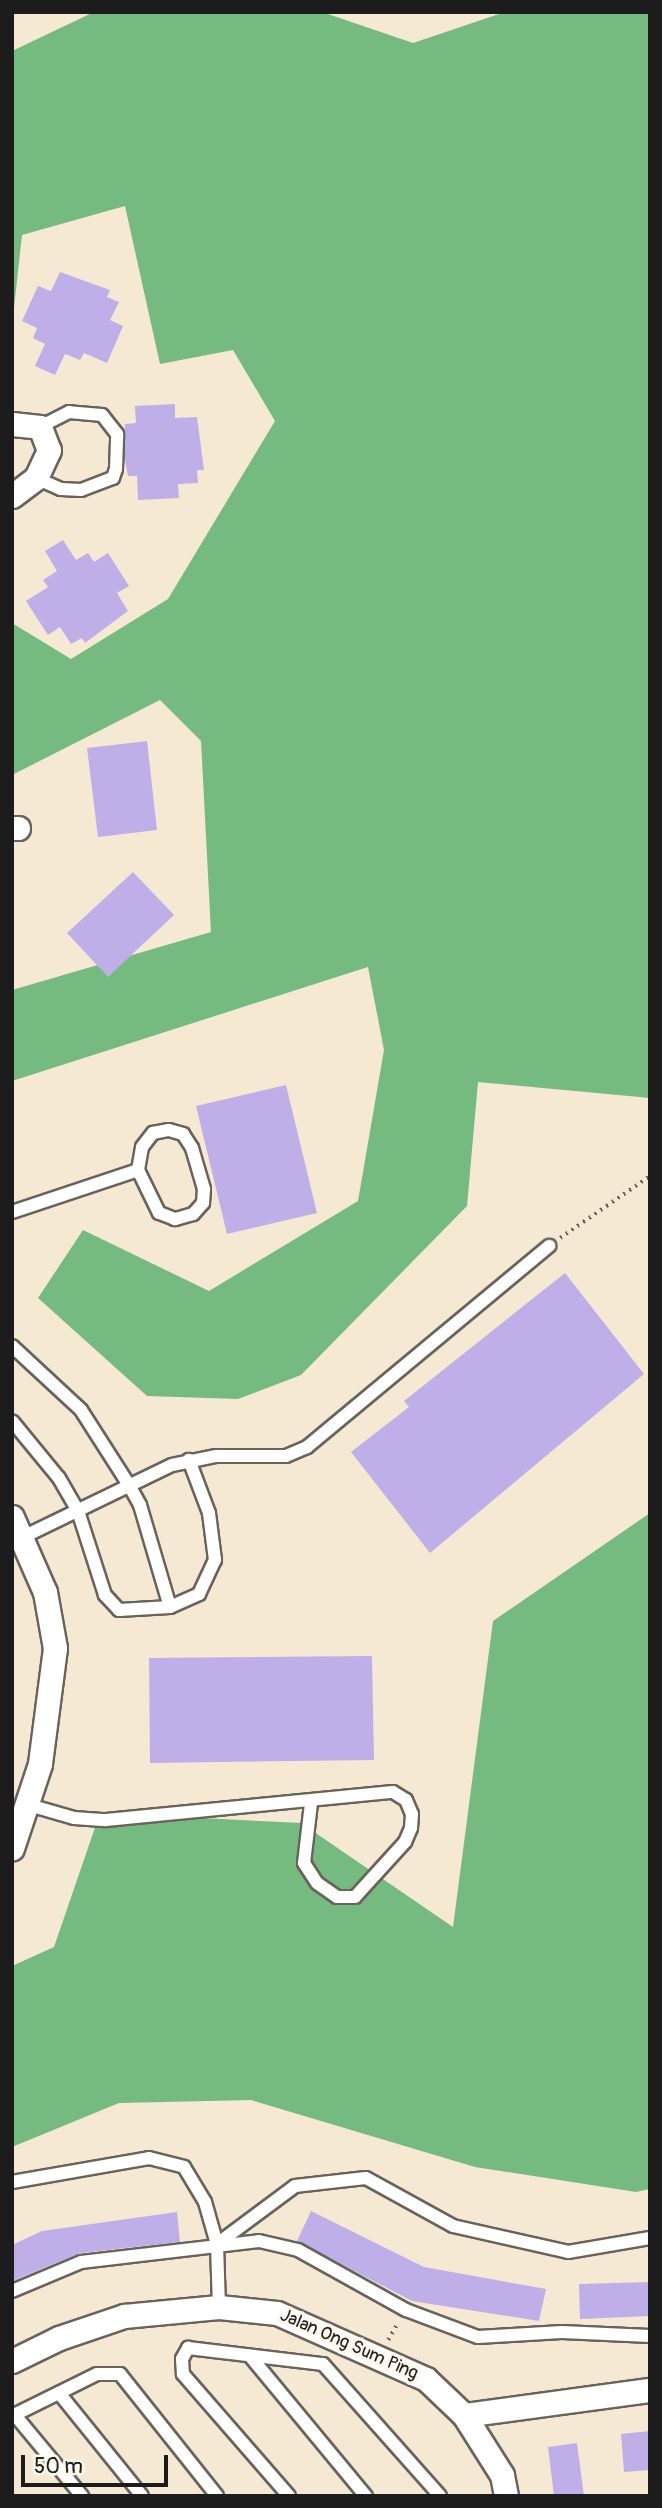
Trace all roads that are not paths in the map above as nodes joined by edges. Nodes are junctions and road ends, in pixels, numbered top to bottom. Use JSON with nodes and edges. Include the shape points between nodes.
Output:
{"nodes":[{"id":1,"x":12,"y":424,"type":"edge"},
{"id":2,"x":40,"y":427,"type":"junction"},
{"id":3,"x":36,"y":478,"type":"junction"},
{"id":4,"x":12,"y":496,"type":"edge"},
{"id":5,"x":138,"y":1170,"type":"junction"},
{"id":6,"x":12,"y":1212,"type":"edge"},
{"id":7,"x":549,"y":1245,"type":"road end"},
{"id":8,"x":12,"y":1346,"type":"edge"},
{"id":9,"x":12,"y":1421,"type":"edge"},
{"id":10,"x":189,"y":1460,"type":"junction"},
{"id":11,"x":129,"y":1485,"type":"junction"},
{"id":12,"x":78,"y":1511,"type":"junction"},
{"id":13,"x":18,"y":1527,"type":"edge"},
{"id":14,"x":170,"y":1607,"type":"junction"},
{"id":15,"x":311,"y":1803,"type":"junction"},
{"id":16,"x":29,"y":1805,"type":"junction"},
{"id":17,"x":12,"y":1848,"type":"edge"},
{"id":18,"x":12,"y":2182,"type":"edge"},
{"id":19,"x":650,"y":2238,"type":"edge"},
{"id":20,"x":217,"y":2244,"type":"junction"},
{"id":21,"x":12,"y":2291,"type":"edge"},
{"id":22,"x":219,"y":2307,"type":"junction"},
{"id":23,"x":329,"y":2336,"type":"junction"},
{"id":24,"x":650,"y":2336,"type":"edge"},
{"id":25,"x":250,"y":2356,"type":"junction"},
{"id":26,"x":12,"y":2361,"type":"edge"},
{"id":27,"x":323,"y":2364,"type":"junction"},
{"id":28,"x":650,"y":2390,"type":"edge"},
{"id":29,"x":59,"y":2393,"type":"junction"},
{"id":30,"x":13,"y":2415,"type":"edge"},
{"id":31,"x":464,"y":2415,"type":"junction"},
{"id":32,"x":82,"y":2496,"type":"edge"},
{"id":33,"x":142,"y":2496,"type":"edge"},
{"id":34,"x":217,"y":2496,"type":"edge"},
{"id":35,"x":289,"y":2496,"type":"edge"},
{"id":36,"x":366,"y":2496,"type":"edge"},
{"id":37,"x":440,"y":2496,"type":"edge"},
{"id":38,"x":506,"y":2496,"type":"edge"}],
"edges":[{"from":1,"to":2,"type":"street"},
{"from":2,"to":3,"type":"street","via":[[49,450]]},
{"from":2,"to":3,"type":"lane","via":[[69,412],[102,415],[117,434],[116,469],[113,478],[81,490],[61,489]]},
{"from":3,"to":4,"type":"street"},
{"from":5,"to":5,"type":"lane","via":[[142,1147],[153,1133],[169,1130],[184,1134],[201,1179],[203,1203],[193,1214],[175,1219],[159,1213]]},
{"from":5,"to":6,"type":"lane"},
{"from":7,"to":10,"type":"lane","via":[[307,1447],[286,1456],[259,1459],[216,1456]]},
{"from":8,"to":11,"type":"lane","via":[[81,1410]]},
{"from":9,"to":12,"type":"lane","via":[[51,1467]]},
{"from":10,"to":11,"type":"lane"},
{"from":10,"to":14,"type":"lane","via":[[209,1513],[215,1560],[199,1594]]},
{"from":11,"to":12,"type":"lane"},
{"from":11,"to":14,"type":"lane","via":[[140,1505]]},
{"from":12,"to":13,"type":"lane"},
{"from":12,"to":14,"type":"lane","via":[[105,1595],[119,1609]]},
{"from":13,"to":16,"type":"street","via":[[45,1592],[55,1648],[50,1707]]},
{"from":15,"to":15,"type":"lane","via":[[393,1792],[406,1800],[412,1814],[405,1842],[355,1898],[337,1898],[317,1883],[304,1863]]},
{"from":15,"to":16,"type":"lane","via":[[216,1806],[106,1820],[74,1818]]},
{"from":16,"to":17,"type":"street"},
{"from":18,"to":20,"type":"lane","via":[[149,2158],[184,2167],[205,2202]]},
{"from":19,"to":20,"type":"lane","via":[[568,2252],[453,2226],[366,2178],[295,2186]]},
{"from":20,"to":21,"type":"lane","via":[[81,2262]]},
{"from":20,"to":22,"type":"lane"},
{"from":20,"to":24,"type":"lane","via":[[259,2241],[298,2250],[406,2310],[478,2337],[562,2332]]},
{"from":22,"to":23,"type":"street","name":"Jalan Ong Sum Ping","via":[[277,2313]]},
{"from":22,"to":26,"type":"street","name":"Jalan Ong Sum Ping","via":[[124,2316],[59,2338]]},
{"from":23,"to":27,"type":"lane"},
{"from":23,"to":31,"type":"street","name":"Jalan Ong Sum Ping","via":[[426,2379]]},
{"from":25,"to":27,"type":"lane"},
{"from":25,"to":35,"type":"lane","via":[[188,2348],[181,2360],[184,2374]]},
{"from":25,"to":36,"type":"lane"},
{"from":27,"to":37,"type":"lane"},
{"from":28,"to":31,"type":"street"},
{"from":29,"to":30,"type":"lane"},
{"from":29,"to":33,"type":"lane"},
{"from":29,"to":34,"type":"lane","via":[[97,2374],[120,2374]]},
{"from":30,"to":32,"type":"lane"},
{"from":31,"to":38,"type":"street","name":"Jalan Ong Sum Ping","via":[[502,2475]]}]}
